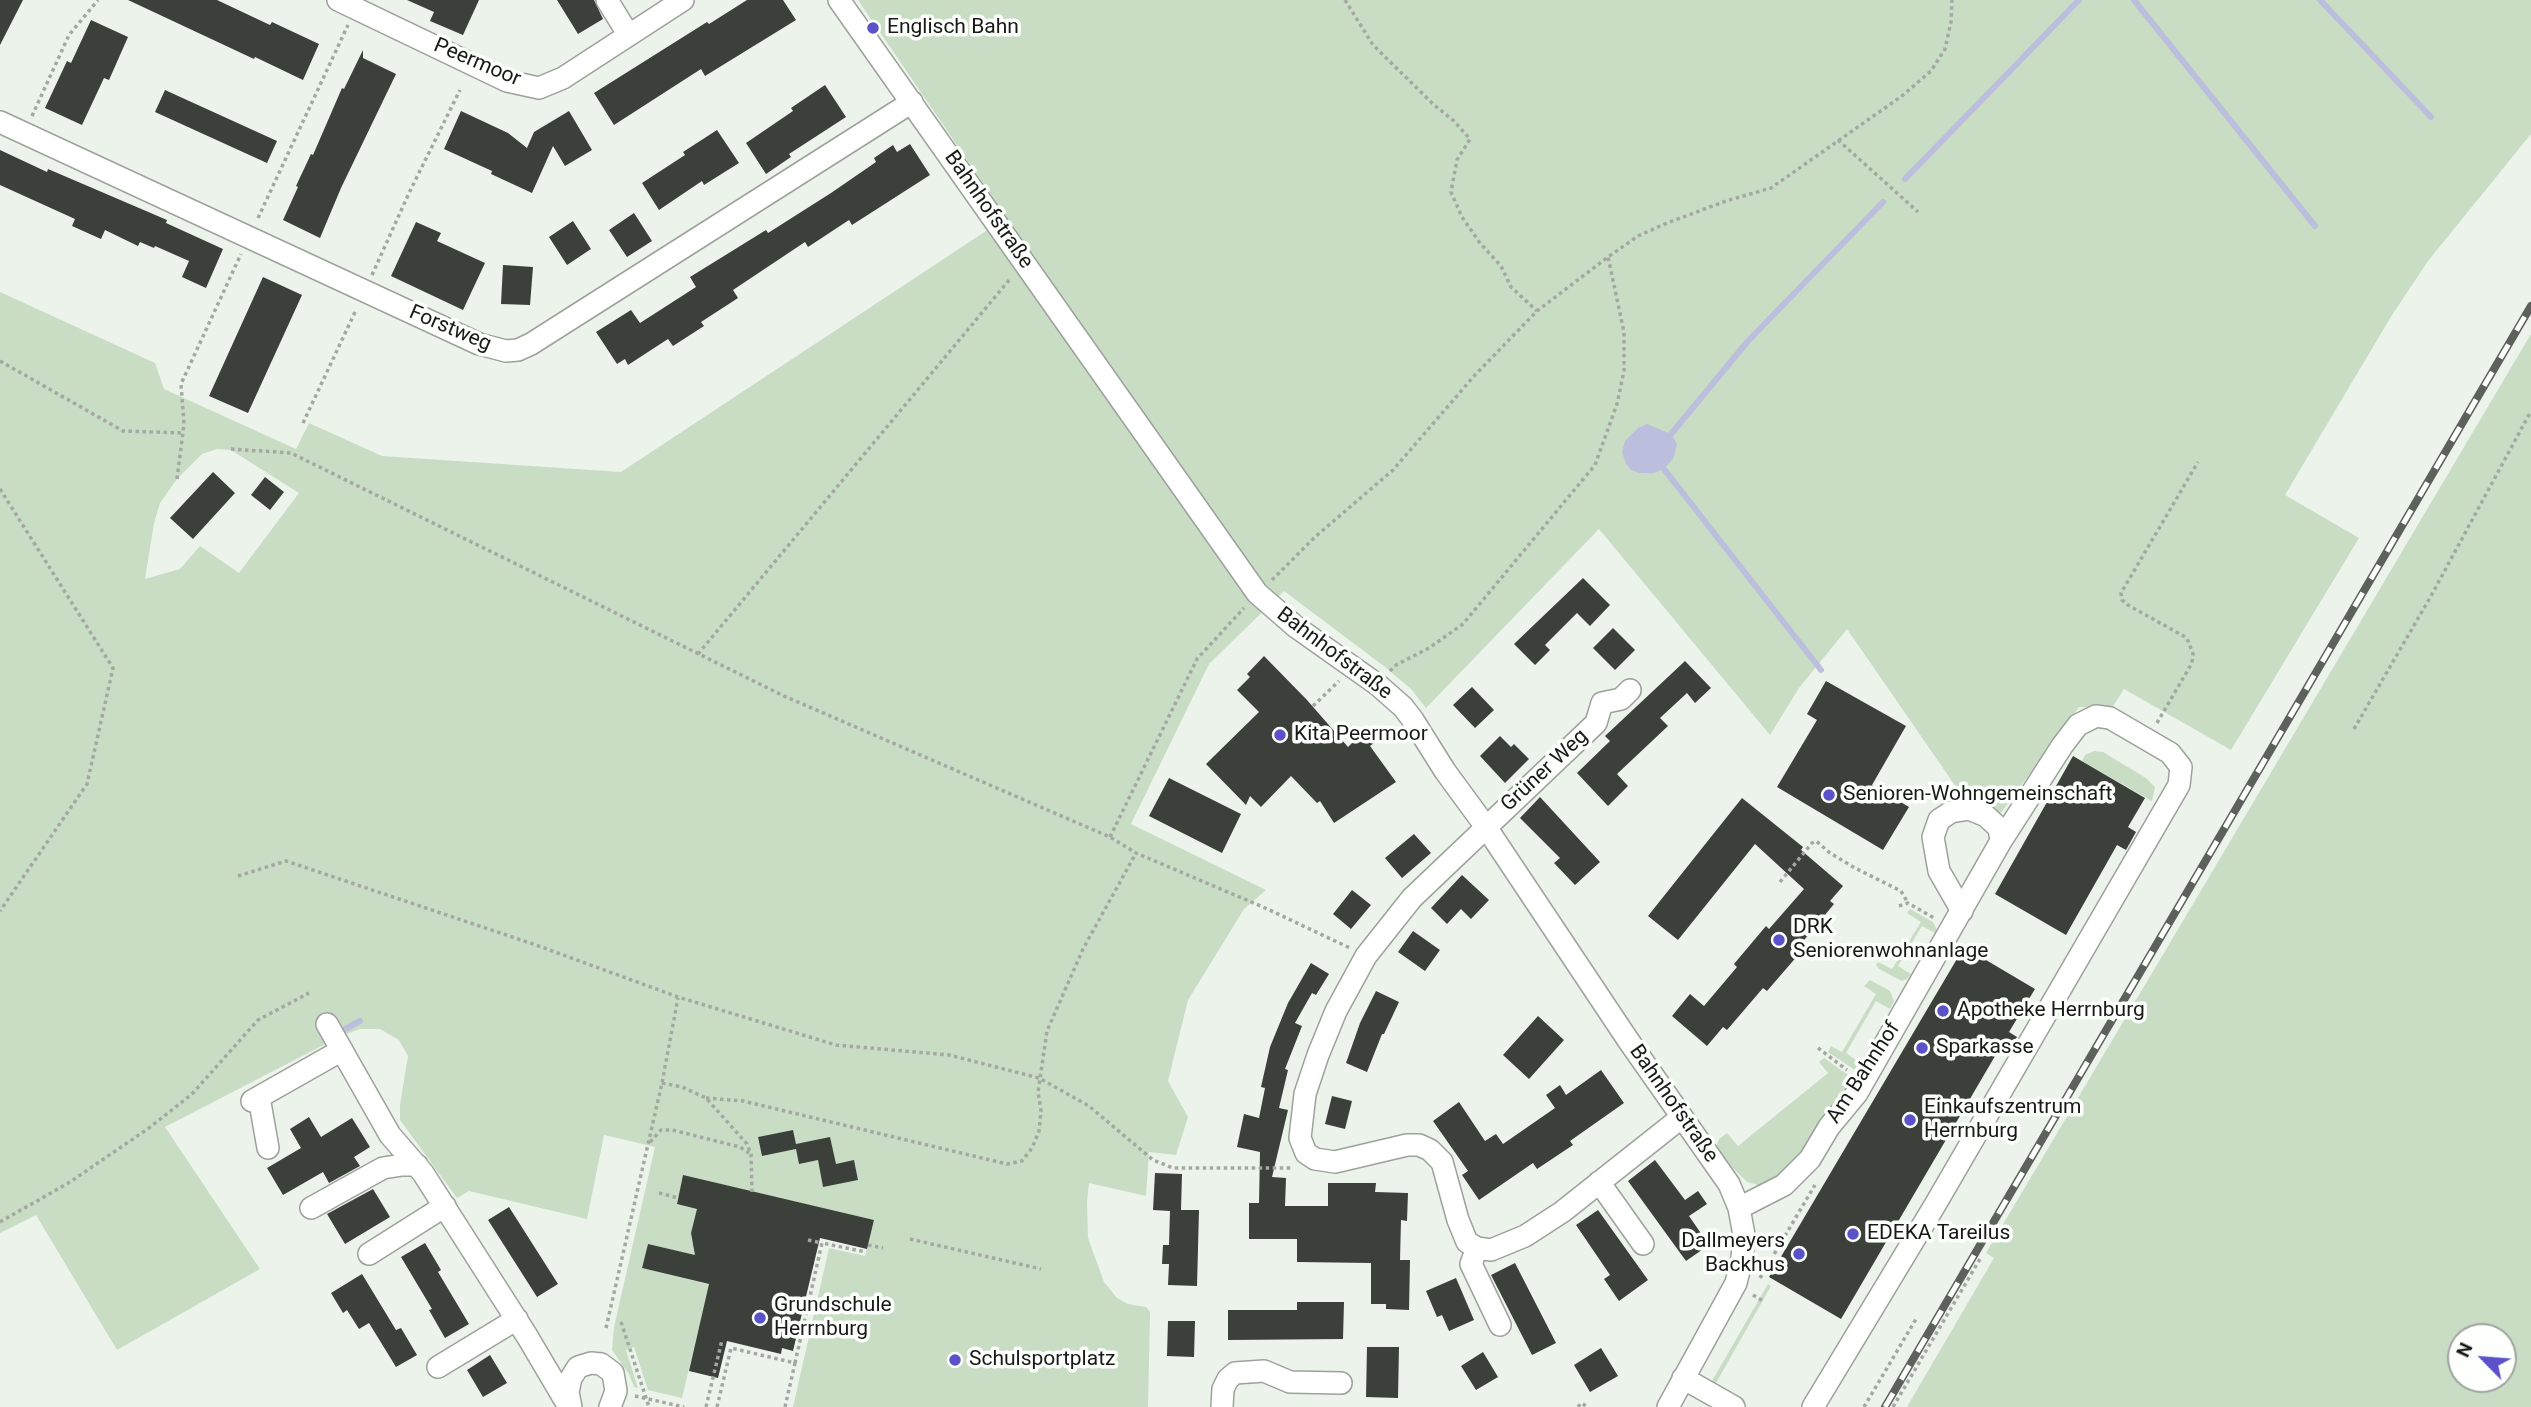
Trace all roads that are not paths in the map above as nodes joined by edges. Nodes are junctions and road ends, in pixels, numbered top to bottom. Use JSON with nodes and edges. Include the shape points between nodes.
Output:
{"nodes":[{"id":1,"x":607,"y":0,"type":"edge"},
{"id":2,"x":684,"y":0,"type":"edge"},
{"id":3,"x":839,"y":0,"type":"edge"},
{"id":4,"x":347,"y":4,"type":"edge"},
{"id":5,"x":628,"y":34,"type":"junction"},
{"id":6,"x":912,"y":102,"type":"junction"},
{"id":7,"x":0,"y":122,"type":"edge"},
{"id":8,"x":1630,"y":690,"type":"dead end"},
{"id":9,"x":1486,"y":827,"type":"junction"},
{"id":10,"x":2001,"y":841,"type":"junction"},
{"id":11,"x":1957,"y":920,"type":"junction"},
{"id":12,"x":327,"y":1024,"type":"dead end"},
{"id":13,"x":342,"y":1051,"type":"junction"},
{"id":14,"x":1682,"y":1117,"type":"junction"},
{"id":15,"x":268,"y":1148,"type":"dead end"},
{"id":16,"x":417,"y":1165,"type":"junction"},
{"id":17,"x":1599,"y":1182,"type":"junction"},
{"id":18,"x":445,"y":1206,"type":"junction"},
{"id":19,"x":311,"y":1208,"type":"dead end"},
{"id":20,"x":1739,"y":1208,"type":"junction"},
{"id":21,"x":1643,"y":1244,"type":"dead end"},
{"id":22,"x":1477,"y":1248,"type":"junction"},
{"id":23,"x":369,"y":1254,"type":"dead end"},
{"id":24,"x":517,"y":1319,"type":"junction"},
{"id":25,"x":1500,"y":1325,"type":"dead end"},
{"id":26,"x":438,"y":1367,"type":"dead end"},
{"id":27,"x":1683,"y":1378,"type":"junction"},
{"id":28,"x":1341,"y":1383,"type":"dead end"},
{"id":29,"x":617,"y":1397,"type":"edge"},
{"id":30,"x":570,"y":1407,"type":"edge"},
{"id":31,"x":1222,"y":1407,"type":"edge"},
{"id":32,"x":1668,"y":1407,"type":"edge"},
{"id":33,"x":1734,"y":1407,"type":"edge"},
{"id":34,"x":1813,"y":1407,"type":"edge"}],
"edges":[{"from":1,"to":5,"type":"street"},
{"from":2,"to":5,"type":"street","name":"Peermoor"},
{"from":3,"to":6,"type":"street","name":"Bahnhofstraße"},
{"from":4,"to":5,"type":"street","name":"Peermoor","via":[[507,81],[539,88],[563,78]]},
{"from":6,"to":7,"type":"street","name":"Forstweg","via":[[518,350],[479,344]]},
{"from":6,"to":9,"type":"street","name":"Bahnhofstraße","via":[[1257,593],[1403,707]]},
{"from":8,"to":9,"type":"street","name":"Grüner Weg","via":[[1620,699],[1602,703],[1596,723]]},
{"from":9,"to":14,"type":"street","name":"Bahnhofstraße"},
{"from":9,"to":22,"type":"street","name":"Grüner Weg","via":[[1412,898],[1366,956],[1318,1055],[1305,1094],[1300,1138],[1306,1153],[1335,1162],[1407,1145],[1430,1150],[1442,1161],[1462,1232]]},
{"from":10,"to":11,"type":"street","name":"Am Bahnhof"},
{"from":10,"to":11,"type":"street","via":[[1999,828],[1969,809],[1938,820],[1933,837],[1939,871]]},
{"from":10,"to":34,"type":"street","name":"Am Bahnhof","via":[[2062,746],[2078,725],[2096,716],[2110,718],[2147,740],[2181,767],[2179,785],[1936,1205]]},
{"from":11,"to":20,"type":"street","name":"Am Bahnhof","via":[[1864,1080],[1810,1159],[1784,1185]]},
{"from":12,"to":13,"type":"street"},
{"from":13,"to":15,"type":"street","via":[[256,1099]]},
{"from":13,"to":16,"type":"street","via":[[390,1135]]},
{"from":14,"to":17,"type":"street"},
{"from":14,"to":20,"type":"street","name":"Bahnhofstraße","via":[[1729,1184]]},
{"from":16,"to":18,"type":"street"},
{"from":16,"to":19,"type":"street","via":[[383,1168]]},
{"from":17,"to":21,"type":"street"},
{"from":17,"to":22,"type":"street","via":[[1525,1236],[1491,1250]]},
{"from":18,"to":23,"type":"street"},
{"from":18,"to":24,"type":"street"},
{"from":20,"to":27,"type":"street","name":"Bahnhofstraße","via":[[1744,1236],[1736,1283]]},
{"from":22,"to":25,"type":"street","via":[[1471,1265]]},
{"from":24,"to":26,"type":"street"},
{"from":24,"to":30,"type":"street"},
{"from":27,"to":32,"type":"street","name":"Bahnhofstraße"},
{"from":27,"to":33,"type":"street"},
{"from":28,"to":31,"type":"street","via":[[1290,1381],[1264,1371],[1235,1373],[1223,1390]]},
{"from":29,"to":30,"type":"street","via":[[613,1373],[591,1363],[578,1367],[571,1378]]}]}
